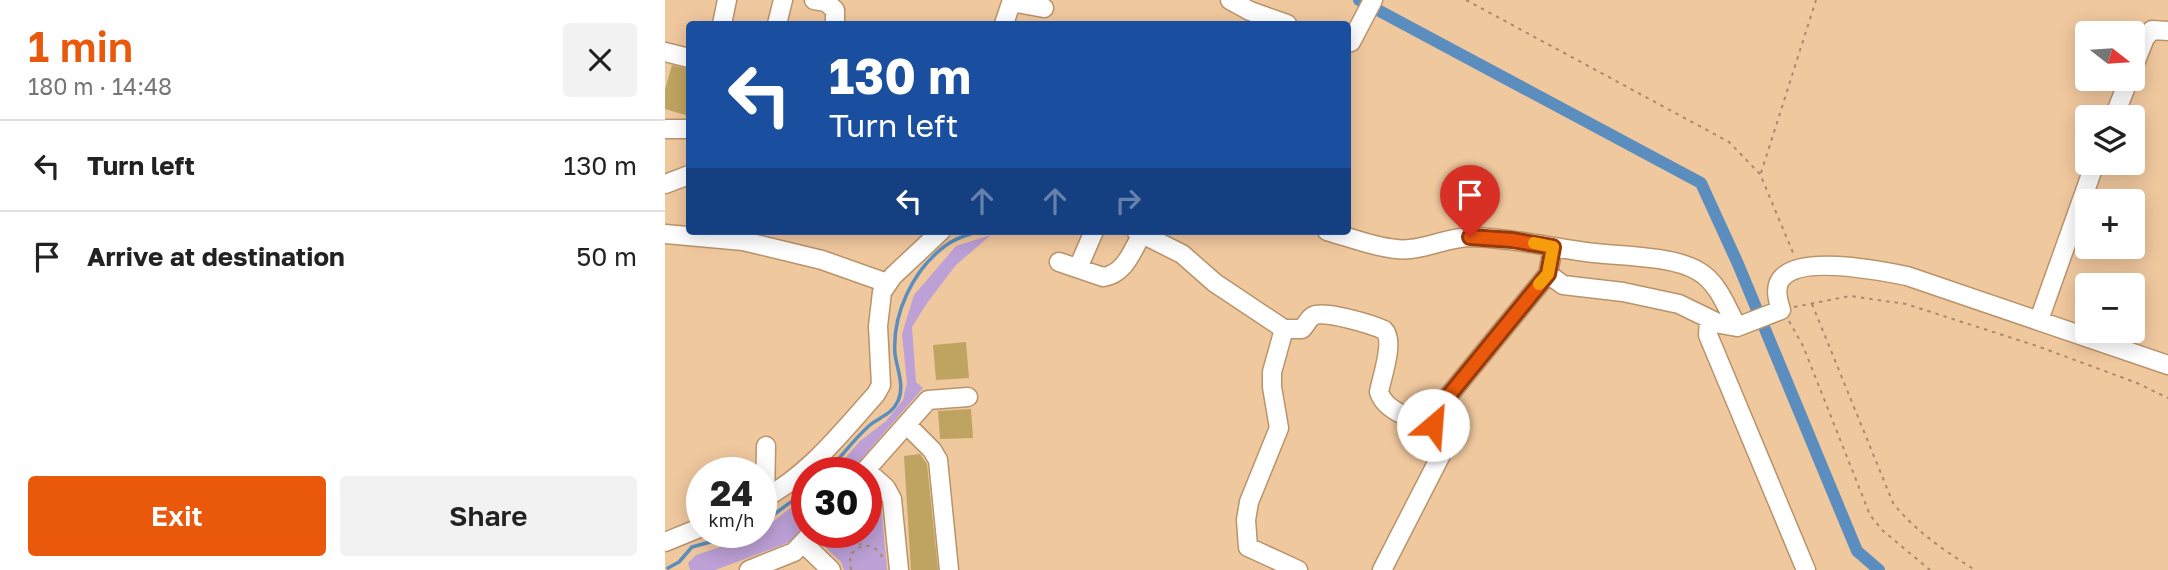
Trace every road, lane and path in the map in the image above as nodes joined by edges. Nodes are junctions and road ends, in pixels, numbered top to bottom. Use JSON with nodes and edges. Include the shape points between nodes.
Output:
{"nodes":[{"id":1,"x":727,"y":0,"type":"edge"},
{"id":2,"x":783,"y":0,"type":"edge"},
{"id":3,"x":814,"y":0,"type":"edge"},
{"id":4,"x":1230,"y":0,"type":"edge"},
{"id":5,"x":1373,"y":0,"type":"edge"},
{"id":6,"x":1466,"y":0,"type":"edge"},
{"id":7,"x":1816,"y":0,"type":"edge"},
{"id":8,"x":1012,"y":1,"type":"edge"},
{"id":9,"x":1044,"y":8,"type":"dead end"},
{"id":10,"x":723,"y":21,"type":"edge"},
{"id":11,"x":778,"y":21,"type":"edge"},
{"id":12,"x":835,"y":21,"type":"edge"},
{"id":13,"x":1005,"y":21,"type":"edge"},
{"id":14,"x":1278,"y":21,"type":"edge"},
{"id":15,"x":2168,"y":31,"type":"edge"},
{"id":16,"x":2145,"y":37,"type":"edge"},
{"id":17,"x":1351,"y":42,"type":"edge"},
{"id":18,"x":665,"y":52,"type":"edge"},
{"id":19,"x":686,"y":57,"type":"edge"},
{"id":20,"x":665,"y":129,"type":"edge"},
{"id":21,"x":686,"y":129,"type":"edge"},
{"id":22,"x":1760,"y":174,"type":"junction"},
{"id":23,"x":2091,"y":175,"type":"edge"},
{"id":24,"x":686,"y":176,"type":"edge"},
{"id":25,"x":665,"y":184,"type":"edge"},
{"id":26,"x":665,"y":234,"type":"edge"},
{"id":27,"x":936,"y":235,"type":"edge"},
{"id":28,"x":1092,"y":235,"type":"edge"},
{"id":29,"x":1138,"y":235,"type":"edge"},
{"id":30,"x":1145,"y":235,"type":"edge"},
{"id":31,"x":1342,"y":235,"type":"edge"},
{"id":32,"x":1553,"y":247,"type":"junction"},
{"id":33,"x":1059,"y":262,"type":"dead end"},
{"id":34,"x":1078,"y":268,"type":"junction"},
{"id":35,"x":1796,"y":270,"type":"junction"},
{"id":36,"x":1548,"y":274,"type":"junction"},
{"id":37,"x":887,"y":283,"type":"junction"},
{"id":38,"x":1812,"y":304,"type":"junction"},
{"id":39,"x":1778,"y":312,"type":"junction"},
{"id":40,"x":1709,"y":319,"type":"junction"},
{"id":41,"x":2039,"y":320,"type":"junction"},
{"id":42,"x":1741,"y":326,"type":"junction"},
{"id":43,"x":1284,"y":329,"type":"junction"},
{"id":44,"x":2168,"y":365,"type":"edge"},
{"id":45,"x":968,"y":397,"type":"dead end"},
{"id":46,"x":2168,"y":398,"type":"edge"},
{"id":47,"x":907,"y":425,"type":"junction"},
{"id":48,"x":1433,"y":425,"type":"junction"},
{"id":49,"x":765,"y":446,"type":"dead end"},
{"id":50,"x":765,"y":457,"type":"edge"},
{"id":51,"x":878,"y":457,"type":"edge"},
{"id":52,"x":882,"y":485,"type":"edge"},
{"id":53,"x":777,"y":491,"type":"edge"},
{"id":54,"x":686,"y":533,"type":"edge"},
{"id":55,"x":665,"y":541,"type":"edge"},
{"id":56,"x":798,"y":548,"type":"edge"},
{"id":57,"x":816,"y":548,"type":"edge"},
{"id":58,"x":859,"y":548,"type":"edge"},
{"id":59,"x":874,"y":548,"type":"edge"},
{"id":60,"x":771,"y":566,"type":"edge"},
{"id":61,"x":891,"y":567,"type":"edge"},
{"id":62,"x":749,"y":570,"type":"edge"},
{"id":63,"x":831,"y":570,"type":"edge"},
{"id":64,"x":851,"y":570,"type":"edge"},
{"id":65,"x":950,"y":570,"type":"edge"},
{"id":66,"x":1299,"y":570,"type":"edge"},
{"id":67,"x":1382,"y":570,"type":"edge"},
{"id":68,"x":1806,"y":570,"type":"edge"},
{"id":69,"x":1930,"y":570,"type":"edge"},
{"id":70,"x":1975,"y":570,"type":"edge"}],
"edges":[{"from":1,"to":10,"type":"street"},
{"from":2,"to":11,"type":"street"},
{"from":3,"to":12,"type":"street","via":[[835,10]]},
{"from":4,"to":14,"type":"street"},
{"from":5,"to":17,"type":"street"},
{"from":6,"to":22,"type":"path","via":[[1729,142]]},
{"from":7,"to":22,"type":"path"},
{"from":8,"to":9,"type":"street"},
{"from":8,"to":13,"type":"street"},
{"from":15,"to":16,"type":"street","via":[[2152,30]]},
{"from":18,"to":19,"type":"street"},
{"from":20,"to":21,"type":"street"},
{"from":22,"to":35,"type":"path","via":[[1793,249]]},
{"from":23,"to":41,"type":"street"},
{"from":24,"to":25,"type":"street"},
{"from":26,"to":37,"type":"street","via":[[743,241],[823,260]]},
{"from":27,"to":37,"type":"street"},
{"from":28,"to":34,"type":"street"},
{"from":29,"to":34,"type":"street","via":[[1129,258],[1116,274],[1103,277]]},
{"from":30,"to":43,"type":"street","via":[[1182,254],[1215,283]]},
{"from":31,"to":32,"type":"street","via":[[1408,250],[1470,237]]},
{"from":32,"to":36,"type":"street"},
{"from":32,"to":42,"type":"street","via":[[1642,257],[1697,270]]},
{"from":33,"to":34,"type":"street"},
{"from":35,"to":39,"type":"street","via":[[1780,279]]},
{"from":35,"to":41,"type":"street","via":[[1834,265],[1907,276]]},
{"from":36,"to":40,"type":"street","via":[[1563,285],[1679,304]]},
{"from":36,"to":48,"type":"street","via":[[1437,410]]},
{"from":37,"to":53,"type":"street","via":[[879,302],[881,385],[819,457]]},
{"from":38,"to":39,"type":"path"},
{"from":38,"to":46,"type":"path","via":[[1850,296],[1906,304],[2036,346]]},
{"from":38,"to":70,"type":"path","via":[[1893,503],[1904,517]]},
{"from":39,"to":42,"type":"street"},
{"from":39,"to":69,"type":"path","via":[[1792,323],[1803,346],[1870,515]]},
{"from":40,"to":42,"type":"street"},
{"from":40,"to":68,"type":"street","via":[[1708,335]]},
{"from":41,"to":44,"type":"street"},
{"from":43,"to":48,"type":"street","via":[[1302,329],[1312,316],[1320,314],[1359,320],[1384,330],[1389,341],[1379,392],[1382,399],[1393,410]]},
{"from":43,"to":66,"type":"street","via":[[1272,372],[1279,428],[1249,502],[1245,533],[1248,547]]},
{"from":45,"to":47,"type":"street","via":[[928,400]]},
{"from":47,"to":51,"type":"street"},
{"from":47,"to":65,"type":"street","via":[[938,460]]},
{"from":48,"to":67,"type":"street","via":[[1441,441],[1441,455]]},
{"from":49,"to":50,"type":"street"},
{"from":52,"to":61,"type":"street","via":[[892,499]]},
{"from":54,"to":55,"type":"street"},
{"from":56,"to":60,"type":"street"},
{"from":57,"to":63,"type":"street"},
{"from":58,"to":64,"type":"path","via":[[850,556]]},
{"from":59,"to":61,"type":"path"},
{"from":60,"to":62,"type":"street"}]}
